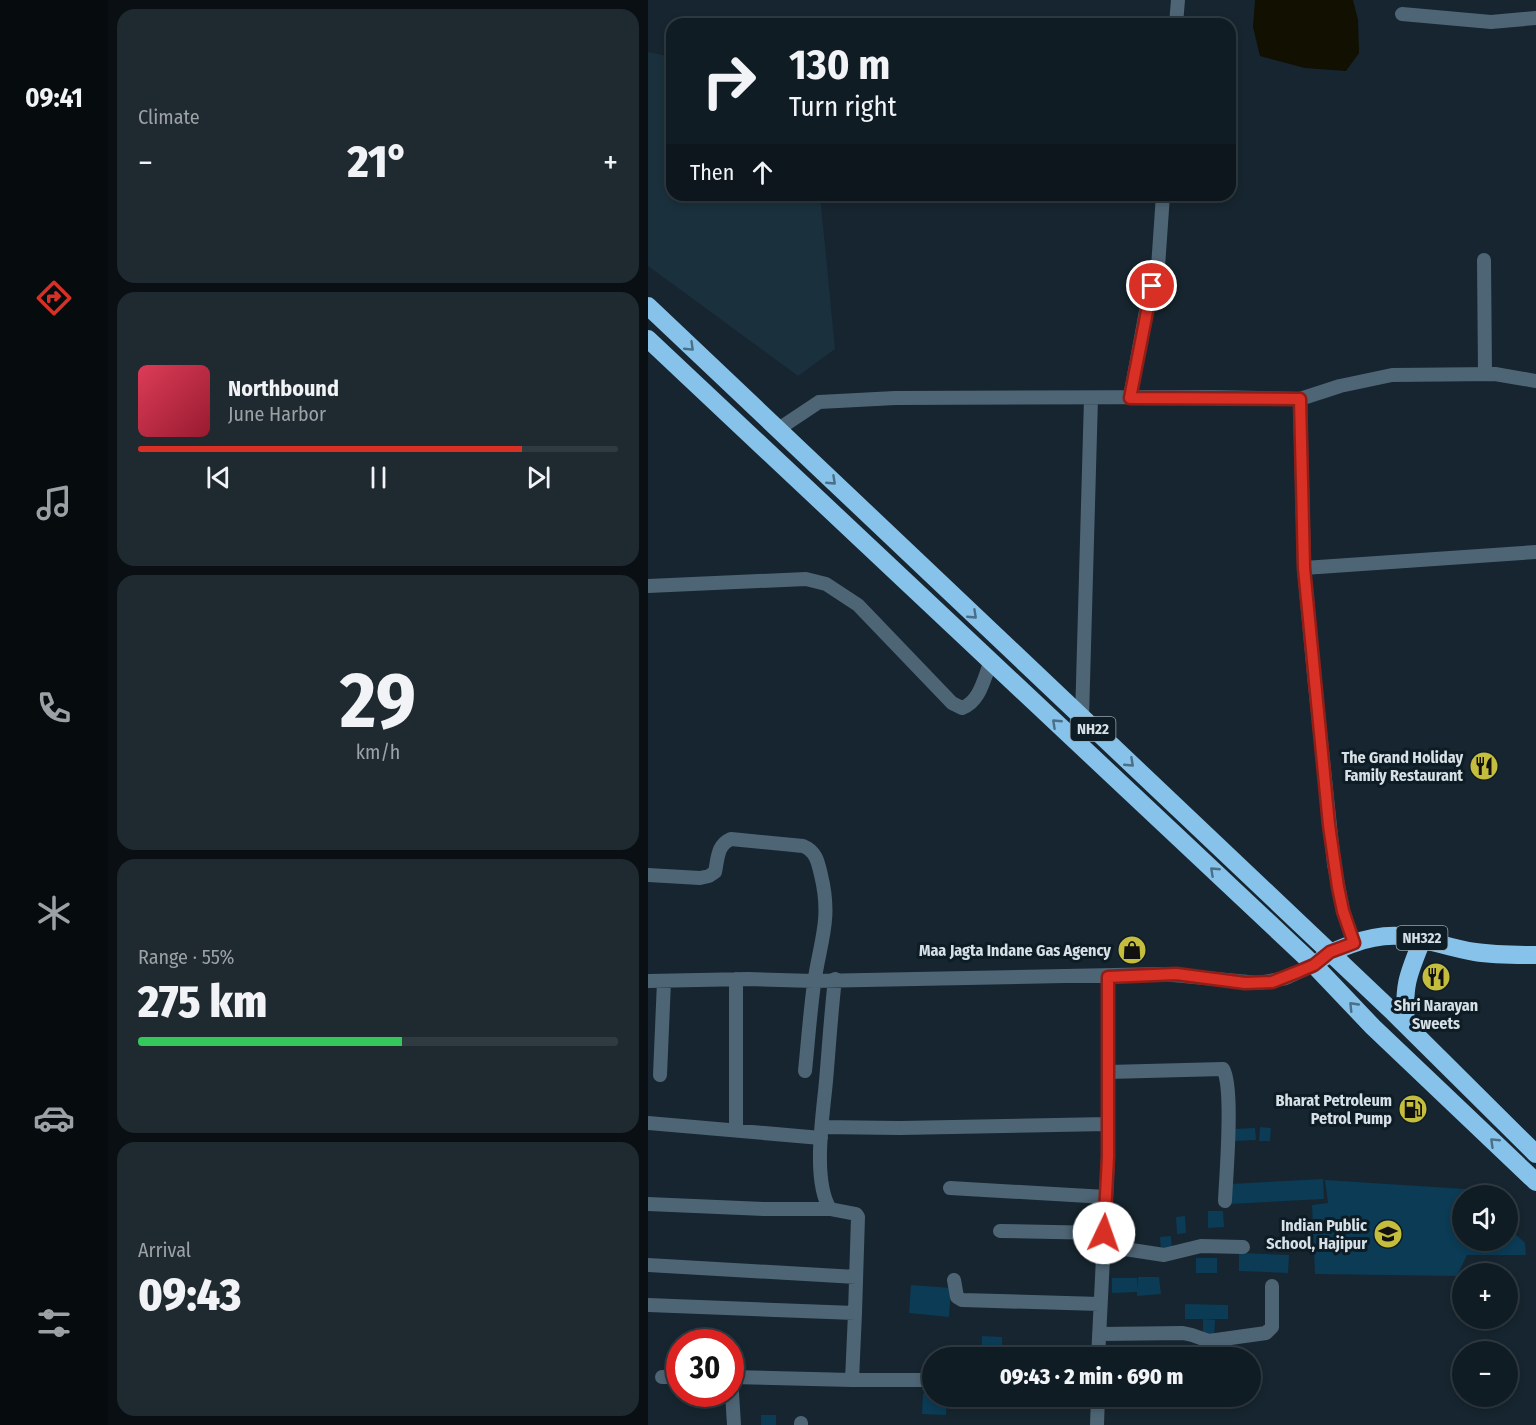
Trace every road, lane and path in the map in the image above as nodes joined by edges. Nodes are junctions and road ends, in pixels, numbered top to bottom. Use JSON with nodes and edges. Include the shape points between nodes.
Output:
{"nodes":[{"id":1,"x":1178,"y":0,"type":"edge"},
{"id":2,"x":1402,"y":14,"type":"dead end"},
{"id":3,"x":1176,"y":18,"type":"edge"},
{"id":4,"x":1536,"y":18,"type":"edge"},
{"id":5,"x":1163,"y":201,"type":"edge"},
{"id":6,"x":1484,"y":260,"type":"dead end"},
{"id":7,"x":648,"y":306,"type":"edge"},
{"id":8,"x":648,"y":339,"type":"edge"},
{"id":9,"x":1485,"y":373,"type":"junction"},
{"id":10,"x":1536,"y":381,"type":"edge"},
{"id":11,"x":1091,"y":398,"type":"junction"},
{"id":12,"x":1130,"y":398,"type":"junction"},
{"id":13,"x":1300,"y":399,"type":"junction"},
{"id":14,"x":777,"y":430,"type":"junction"},
{"id":15,"x":1536,"y":552,"type":"edge"},
{"id":16,"x":1304,"y":568,"type":"junction"},
{"id":17,"x":648,"y":586,"type":"edge"},
{"id":18,"x":991,"y":661,"type":"junction"},
{"id":19,"x":1082,"y":718,"type":"junction"},
{"id":20,"x":648,"y":875,"type":"edge"},
{"id":21,"x":1423,"y":938,"type":"junction"},
{"id":22,"x":1354,"y":943,"type":"junction"},
{"id":23,"x":1330,"y":952,"type":"junction"},
{"id":24,"x":1536,"y":955,"type":"edge"},
{"id":25,"x":1314,"y":965,"type":"junction"},
{"id":26,"x":1108,"y":977,"type":"junction"},
{"id":27,"x":736,"y":979,"type":"junction"},
{"id":28,"x":835,"y":979,"type":"junction"},
{"id":29,"x":648,"y":981,"type":"edge"},
{"id":30,"x":664,"y":981,"type":"junction"},
{"id":31,"x":814,"y":981,"type":"junction"},
{"id":32,"x":1406,"y":1025,"type":"junction"},
{"id":33,"x":805,"y":1071,"type":"dead end"},
{"id":34,"x":1108,"y":1072,"type":"junction"},
{"id":35,"x":660,"y":1075,"type":"dead end"},
{"id":36,"x":648,"y":1123,"type":"edge"},
{"id":37,"x":1108,"y":1124,"type":"junction"},
{"id":38,"x":736,"y":1130,"type":"junction"},
{"id":39,"x":821,"y":1132,"type":"junction"},
{"id":40,"x":1536,"y":1154,"type":"edge"},
{"id":41,"x":1536,"y":1182,"type":"edge"},
{"id":42,"x":950,"y":1188,"type":"dead end"},
{"id":43,"x":1106,"y":1197,"type":"junction"},
{"id":44,"x":1225,"y":1201,"type":"dead end"},
{"id":45,"x":648,"y":1204,"type":"edge"},
{"id":46,"x":830,"y":1209,"type":"junction"},
{"id":47,"x":1000,"y":1231,"type":"dead end"},
{"id":48,"x":1104,"y":1233,"type":"junction"},
{"id":49,"x":1243,"y":1247,"type":"dead end"},
{"id":50,"x":1103,"y":1249,"type":"junction"},
{"id":51,"x":648,"y":1265,"type":"edge"},
{"id":52,"x":856,"y":1278,"type":"junction"},
{"id":53,"x":954,"y":1280,"type":"dead end"},
{"id":54,"x":1272,"y":1286,"type":"dead end"},
{"id":55,"x":1100,"y":1304,"type":"junction"},
{"id":56,"x":648,"y":1305,"type":"edge"},
{"id":57,"x":855,"y":1313,"type":"junction"},
{"id":58,"x":1099,"y":1334,"type":"junction"},
{"id":59,"x":1098,"y":1347,"type":"edge"},
{"id":60,"x":662,"y":1377,"type":"dead end"},
{"id":61,"x":666,"y":1377,"type":"edge"},
{"id":62,"x":744,"y":1377,"type":"edge"},
{"id":63,"x":852,"y":1380,"type":"junction"},
{"id":64,"x":922,"y":1380,"type":"edge"},
{"id":65,"x":733,"y":1407,"type":"edge"},
{"id":66,"x":1098,"y":1407,"type":"edge"},
{"id":67,"x":734,"y":1425,"type":"edge"},
{"id":68,"x":1097,"y":1425,"type":"edge"}],
"edges":[{"from":1,"to":3,"type":"street"},
{"from":2,"to":4,"type":"street","via":[[1491,22]]},
{"from":5,"to":12,"type":"street","via":[[1158,267]]},
{"from":6,"to":9,"type":"street"},
{"from":7,"to":14,"type":"highway","number":"NH22","one_way":true},
{"from":8,"to":18,"type":"highway","number":"NH22"},
{"from":9,"to":10,"type":"street"},
{"from":9,"to":13,"type":"street","via":[[1392,375]]},
{"from":11,"to":12,"type":"street"},
{"from":11,"to":14,"type":"street","via":[[819,402]]},
{"from":11,"to":19,"type":"street"},
{"from":12,"to":13,"type":"street"},
{"from":13,"to":16,"type":"street"},
{"from":14,"to":19,"type":"highway","number":"NH22","one_way":true},
{"from":15,"to":16,"type":"street"},
{"from":16,"to":22,"type":"street","via":[[1333,854],[1343,911]]},
{"from":17,"to":18,"type":"street","via":[[806,579],[826,584],[858,605],[952,703],[962,708],[977,697]]},
{"from":25,"to":18,"type":"highway","number":"NH22","one_way":true},
{"from":19,"to":23,"type":"highway","number":"NH22","one_way":true},
{"from":20,"to":31,"type":"street","via":[[709,876],[715,872],[719,850],[731,839],[810,848],[819,865],[826,908]]},
{"from":21,"to":22,"type":"highway","number":"NH322","via":[[1376,936]]},
{"from":21,"to":24,"type":"highway","number":"NH322","via":[[1474,952]]},
{"from":21,"to":32,"type":"highway","via":[[1406,983]]},
{"from":22,"to":23,"type":"highway","number":"NH322"},
{"from":23,"to":25,"type":"highway","number":"NH322"},
{"from":23,"to":32,"type":"highway","number":"NH22"},
{"from":25,"to":26,"type":"street","via":[[1286,978],[1259,983],[1176,974]]},
{"from":41,"to":25,"type":"highway","number":"NH22","one_way":true,"via":[[1373,1027]]},
{"from":26,"to":28,"type":"street"},
{"from":26,"to":34,"type":"street"},
{"from":27,"to":30,"type":"street"},
{"from":27,"to":31,"type":"street"},
{"from":27,"to":38,"type":"street"},
{"from":28,"to":31,"type":"street"},
{"from":28,"to":39,"type":"street"},
{"from":29,"to":30,"type":"street"},
{"from":30,"to":35,"type":"street"},
{"from":31,"to":33,"type":"street"},
{"from":32,"to":40,"type":"highway","number":"NH22"},
{"from":34,"to":37,"type":"street"},
{"from":34,"to":44,"type":"street","via":[[1224,1069],[1228,1082]]},
{"from":36,"to":38,"type":"street"},
{"from":37,"to":39,"type":"street"},
{"from":37,"to":43,"type":"street"},
{"from":38,"to":39,"type":"street"},
{"from":39,"to":46,"type":"street","via":[[822,1188]]},
{"from":42,"to":43,"type":"street"},
{"from":43,"to":48,"type":"street"},
{"from":45,"to":46,"type":"street"},
{"from":46,"to":52,"type":"street","via":[[856,1214]]},
{"from":47,"to":48,"type":"street"},
{"from":48,"to":50,"type":"street"},
{"from":49,"to":50,"type":"street","via":[[1201,1246],[1164,1255]]},
{"from":50,"to":55,"type":"street"},
{"from":51,"to":52,"type":"street"},
{"from":52,"to":57,"type":"street"},
{"from":53,"to":55,"type":"street","via":[[957,1297],[962,1300]]},
{"from":54,"to":58,"type":"street","via":[[1272,1327],[1266,1333],[1209,1341],[1183,1333]]},
{"from":55,"to":58,"type":"street"},
{"from":56,"to":57,"type":"street"},
{"from":57,"to":63,"type":"street"},
{"from":58,"to":59,"type":"street"},
{"from":60,"to":61,"type":"street"},
{"from":62,"to":63,"type":"street"},
{"from":63,"to":64,"type":"street"},
{"from":65,"to":67,"type":"street"},
{"from":66,"to":68,"type":"street"}]}
